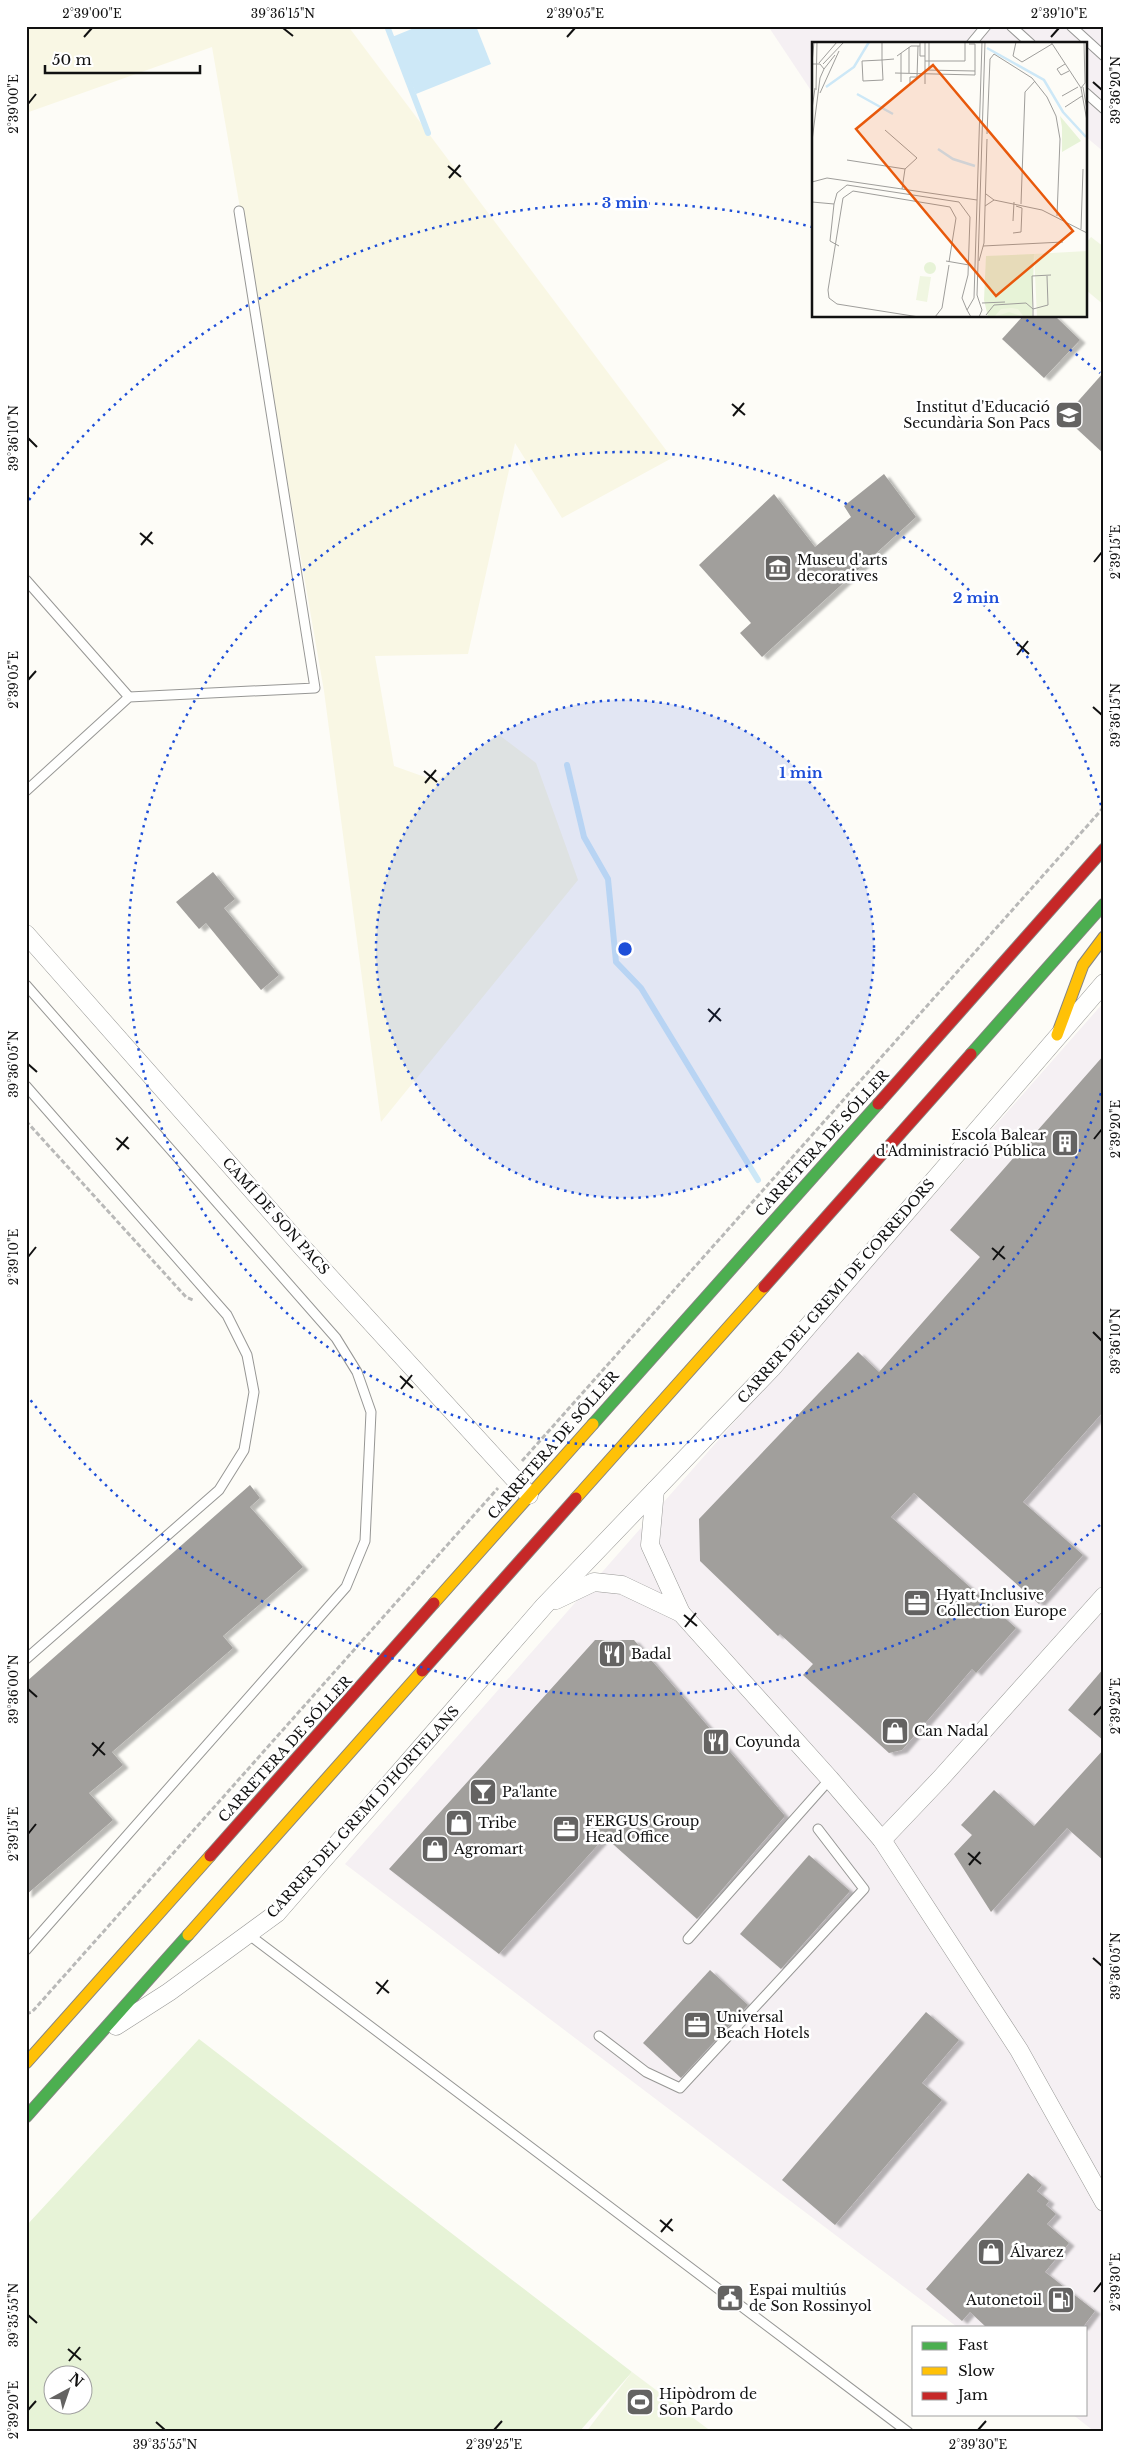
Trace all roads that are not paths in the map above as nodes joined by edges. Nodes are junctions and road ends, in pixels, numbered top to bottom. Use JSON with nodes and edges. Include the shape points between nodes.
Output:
{"nodes":[{"id":1,"x":986,"y":26,"type":"edge"},
{"id":2,"x":1011,"y":26,"type":"edge"},
{"id":3,"x":1071,"y":26,"type":"edge"},
{"id":4,"x":973,"y":42,"type":"edge"},
{"id":5,"x":1029,"y":42,"type":"edge"},
{"id":6,"x":1104,"y":56,"type":"edge"},
{"id":7,"x":1088,"y":95,"type":"edge"},
{"id":8,"x":1104,"y":109,"type":"edge"},
{"id":9,"x":239,"y":211,"type":"dead end"},
{"id":10,"x":26,"y":580,"type":"edge"},
{"id":11,"x":129,"y":697,"type":"junction"},
{"id":12,"x":26,"y":791,"type":"edge"},
{"id":13,"x":1104,"y":849,"type":"edge"},
{"id":14,"x":1104,"y":904,"type":"edge"},
{"id":15,"x":26,"y":934,"type":"edge"},
{"id":16,"x":1104,"y":937,"type":"edge"},
{"id":17,"x":1104,"y":982,"type":"edge"},
{"id":18,"x":26,"y":985,"type":"edge"},
{"id":19,"x":1057,"y":1035,"type":"junction"},
{"id":20,"x":26,"y":1086,"type":"edge"},
{"id":21,"x":655,"y":1490,"type":"junction"},
{"id":22,"x":529,"y":1495,"type":"junction"},
{"id":23,"x":600,"y":1548,"type":"joint"},
{"id":24,"x":1104,"y":1596,"type":"edge"},
{"id":25,"x":544,"y":1606,"type":"junction"},
{"id":26,"x":681,"y":1613,"type":"junction"},
{"id":27,"x":26,"y":1659,"type":"edge"},
{"id":28,"x":830,"y":1779,"type":"junction"},
{"id":29,"x":818,"y":1828,"type":"dead end"},
{"id":30,"x":882,"y":1840,"type":"junction"},
{"id":31,"x":248,"y":1934,"type":"junction"},
{"id":32,"x":688,"y":1939,"type":"dead end"},
{"id":33,"x":26,"y":1950,"type":"edge"},
{"id":34,"x":599,"y":2036,"type":"dead end"},
{"id":35,"x":95,"y":2040,"type":"junction"},
{"id":36,"x":26,"y":2063,"type":"edge"},
{"id":37,"x":26,"y":2117,"type":"edge"},
{"id":38,"x":1104,"y":2202,"type":"edge"},
{"id":39,"x":908,"y":2432,"type":"edge"}],
"edges":[{"from":1,"to":4,"type":"lane"},
{"from":2,"to":5,"type":"lane"},
{"from":3,"to":6,"type":"lane"},
{"from":7,"to":8,"type":"lane"},
{"from":9,"to":11,"type":"lane","via":[[316,688]]},
{"from":10,"to":11,"type":"lane"},
{"from":11,"to":12,"type":"lane"},
{"from":13,"to":22,"type":"main road","name":"CARRETERA DE SÓLLER"},
{"from":14,"to":35,"type":"main road"},
{"from":15,"to":22,"type":"street","name":"CAMÍ DE SON PACS","via":[[310,1255]]},
{"from":16,"to":19,"type":"main road","via":[[1083,966]]},
{"from":17,"to":19,"type":"street","name":"CARRER DEL GREMI DE CORREDORS"},
{"from":18,"to":33,"type":"lane","via":[[336,1338],[356,1372],[371,1412],[365,1540],[346,1587]]},
{"from":19,"to":21,"type":"street","name":"CARRER DEL GREMI DE CORREDORS","via":[[772,1368]]},
{"from":20,"to":27,"type":"lane","via":[[227,1315],[247,1355],[254,1392],[244,1450],[219,1490]]},
{"from":21,"to":23,"type":"street","name":"CARRER DEL GREMI DE CORREDORS"},
{"from":21,"to":26,"type":"street","via":[[650,1545]]},
{"from":22,"to":36,"type":"main road","name":"CARRETERA DE SÓLLER"},
{"from":23,"to":25,"type":"street","name":"CARRER DEL GREMI D'HORTELANS"},
{"from":24,"to":30,"type":"street"},
{"from":25,"to":26,"type":"street","via":[[594,1582],[622,1585]]},
{"from":25,"to":31,"type":"street","name":"CARRER DEL GREMI D'HORTELANS","via":[[277,1913]]},
{"from":26,"to":28,"type":"street"},
{"from":28,"to":30,"type":"street"},
{"from":28,"to":32,"type":"lane"},
{"from":29,"to":34,"type":"lane","via":[[864,1889],[680,2088],[646,2072]]},
{"from":30,"to":38,"type":"street","via":[[1019,2050]]},
{"from":31,"to":35,"type":"street","name":"CARRER DEL GREMI D'HORTELANS","via":[[169,1992]]},
{"from":31,"to":39,"type":"lane"},
{"from":35,"to":37,"type":"main road"}]}
